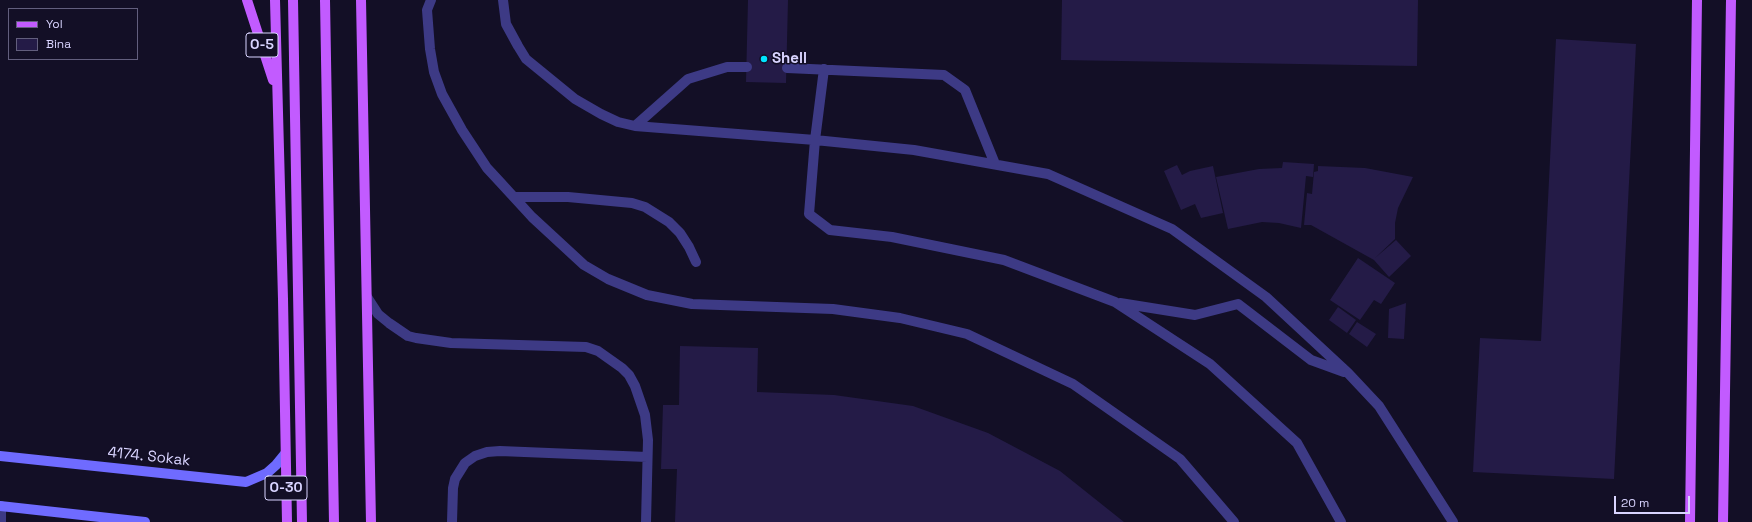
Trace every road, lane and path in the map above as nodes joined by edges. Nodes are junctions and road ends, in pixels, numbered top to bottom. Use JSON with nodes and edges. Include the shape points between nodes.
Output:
{"nodes":[{"id":1,"x":247,"y":0,"type":"edge"},
{"id":2,"x":275,"y":0,"type":"edge"},
{"id":3,"x":293,"y":0,"type":"edge"},
{"id":4,"x":325,"y":0,"type":"edge"},
{"id":5,"x":361,"y":0,"type":"edge"},
{"id":6,"x":431,"y":0,"type":"edge"},
{"id":7,"x":503,"y":0,"type":"edge"},
{"id":8,"x":1697,"y":0,"type":"edge"},
{"id":9,"x":1731,"y":0,"type":"edge"},
{"id":10,"x":425,"y":5,"type":"edge"},
{"id":11,"x":746,"y":67,"type":"dead end"},
{"id":12,"x":787,"y":68,"type":"dead end"},
{"id":13,"x":824,"y":69,"type":"junction"},
{"id":14,"x":276,"y":91,"type":"junction"},
{"id":15,"x":635,"y":126,"type":"junction"},
{"id":16,"x":815,"y":140,"type":"junction"},
{"id":17,"x":995,"y":164,"type":"junction"},
{"id":18,"x":514,"y":197,"type":"junction"},
{"id":19,"x":696,"y":262,"type":"dead end"},
{"id":20,"x":367,"y":297,"type":"junction"},
{"id":21,"x":1115,"y":302,"type":"junction"},
{"id":22,"x":1348,"y":373,"type":"junction"},
{"id":23,"x":285,"y":454,"type":"junction"},
{"id":24,"x":0,"y":456,"type":"edge"},
{"id":25,"x":648,"y":457,"type":"junction"},
{"id":26,"x":0,"y":506,"type":"edge"},
{"id":27,"x":0,"y":522,"type":"edge"},
{"id":28,"x":145,"y":522,"type":"edge"},
{"id":29,"x":286,"y":522,"type":"edge"},
{"id":30,"x":302,"y":522,"type":"edge"},
{"id":31,"x":334,"y":522,"type":"edge"},
{"id":32,"x":371,"y":522,"type":"edge"},
{"id":33,"x":452,"y":522,"type":"edge"},
{"id":34,"x":646,"y":522,"type":"edge"},
{"id":35,"x":1234,"y":522,"type":"edge"},
{"id":36,"x":1341,"y":522,"type":"edge"},
{"id":37,"x":1453,"y":522,"type":"edge"},
{"id":38,"x":1690,"y":522,"type":"edge"},
{"id":39,"x":1723,"y":522,"type":"edge"}],
"edges":[{"from":1,"to":14,"type":"main road","number":"O-5"},
{"from":2,"to":14,"type":"main road"},
{"from":3,"to":30,"type":"main road"},
{"from":4,"to":31,"type":"main road"},
{"from":5,"to":20,"type":"main road"},
{"from":6,"to":10,"type":"street"},
{"from":7,"to":15,"type":"street","via":[[506,24],[530,62],[576,99],[618,122]]},
{"from":8,"to":38,"type":"main road"},
{"from":9,"to":39,"type":"main road"},
{"from":10,"to":18,"type":"street","via":[[434,72],[442,94],[487,168]]},
{"from":11,"to":15,"type":"street","via":[[726,67],[688,79]]},
{"from":12,"to":13,"type":"street"},
{"from":13,"to":16,"type":"street"},
{"from":13,"to":17,"type":"street","via":[[944,75],[966,90]]},
{"from":14,"to":23,"type":"main road"},
{"from":15,"to":16,"type":"street"},
{"from":16,"to":17,"type":"street","via":[[914,150]]},
{"from":16,"to":21,"type":"street","via":[[809,214],[830,230],[892,238],[1004,260]]},
{"from":17,"to":22,"type":"street","via":[[1048,174],[1172,229],[1266,297]]},
{"from":18,"to":19,"type":"street","via":[[568,197],[632,203],[645,207],[669,222],[690,247]]},
{"from":18,"to":35,"type":"street","via":[[584,265],[608,279],[647,295],[692,304],[840,310],[900,318],[967,334],[1073,384],[1180,459]]},
{"from":20,"to":25,"type":"street","via":[[378,314],[408,336],[416,338],[465,343],[586,347],[598,351],[622,368],[635,386],[645,415]]},
{"from":20,"to":32,"type":"main road"},
{"from":21,"to":22,"type":"street","via":[[1195,315],[1238,304],[1311,360]]},
{"from":21,"to":36,"type":"street","via":[[1210,364],[1297,443]]},
{"from":22,"to":37,"type":"street","via":[[1379,406]]},
{"from":23,"to":24,"type":"main road","name":"4174. Sokak","via":[[266,473],[246,482]]},
{"from":23,"to":29,"type":"main road","number":"O-30"},
{"from":25,"to":33,"type":"street","via":[[487,452],[465,463],[455,479]]},
{"from":25,"to":34,"type":"street"},
{"from":26,"to":27,"type":"street"},
{"from":26,"to":28,"type":"main road"}]}
